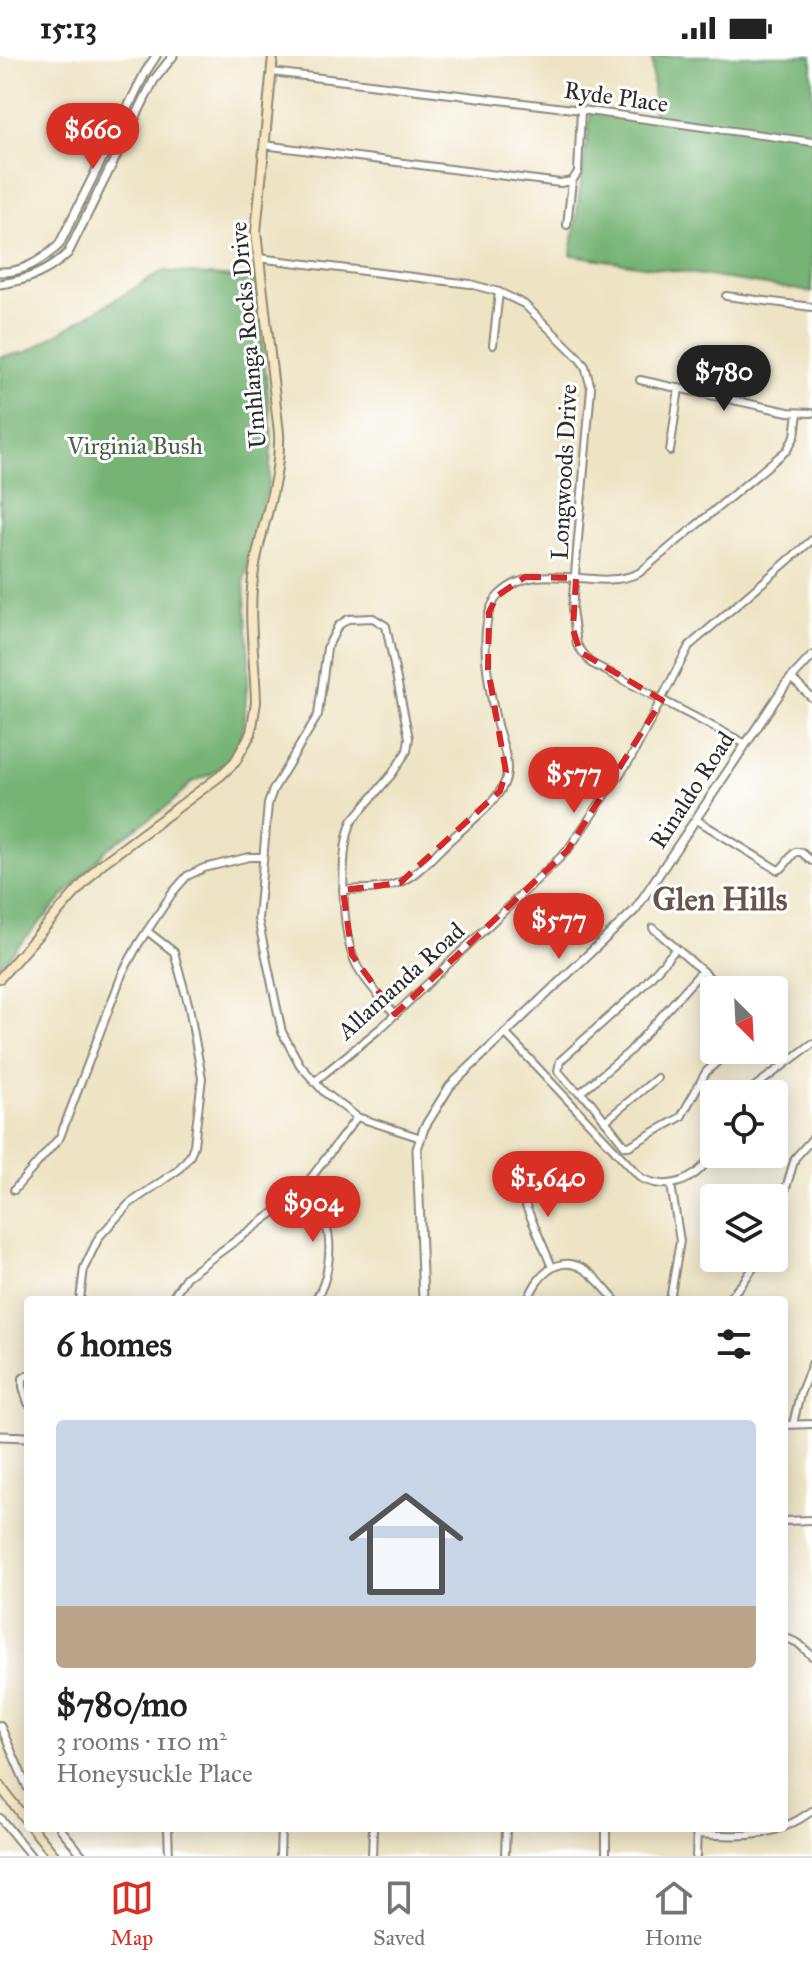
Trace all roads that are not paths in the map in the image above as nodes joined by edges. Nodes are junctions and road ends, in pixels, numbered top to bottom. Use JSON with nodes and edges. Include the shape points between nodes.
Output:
{"nodes":[{"id":1,"x":156,"y":56,"type":"edge"},
{"id":2,"x":173,"y":56,"type":"edge"},
{"id":3,"x":272,"y":62,"type":"edge"},
{"id":4,"x":581,"y":110,"type":"junction"},
{"id":5,"x":812,"y":142,"type":"edge"},
{"id":6,"x":264,"y":145,"type":"junction"},
{"id":7,"x":572,"y":181,"type":"junction"},
{"id":8,"x":567,"y":225,"type":"dead end"},
{"id":9,"x":67,"y":233,"type":"junction"},
{"id":10,"x":78,"y":238,"type":"junction"},
{"id":11,"x":258,"y":258,"type":"junction"},
{"id":12,"x":0,"y":272,"type":"edge"},
{"id":13,"x":0,"y":284,"type":"edge"},
{"id":14,"x":499,"y":292,"type":"junction"},
{"id":15,"x":726,"y":296,"type":"dead end"},
{"id":16,"x":812,"y":307,"type":"edge"},
{"id":17,"x":493,"y":345,"type":"dead end"},
{"id":18,"x":640,"y":380,"type":"dead end"},
{"id":19,"x":679,"y":388,"type":"junction"},
{"id":20,"x":798,"y":413,"type":"junction"},
{"id":21,"x":812,"y":413,"type":"edge"},
{"id":22,"x":670,"y":451,"type":"dead end"},
{"id":23,"x":812,"y":540,"type":"edge"},
{"id":24,"x":576,"y":578,"type":"junction"},
{"id":25,"x":812,"y":656,"type":"edge"},
{"id":26,"x":791,"y":678,"type":"junction"},
{"id":27,"x":812,"y":698,"type":"edge"},
{"id":28,"x":662,"y":700,"type":"junction"},
{"id":29,"x":746,"y":744,"type":"junction"},
{"id":30,"x":697,"y":820,"type":"junction"},
{"id":31,"x":262,"y":857,"type":"junction"},
{"id":32,"x":812,"y":861,"type":"edge"},
{"id":33,"x":343,"y":890,"type":"junction"},
{"id":34,"x":653,"y":928,"type":"dead end"},
{"id":35,"x":147,"y":931,"type":"junction"},
{"id":36,"x":676,"y":949,"type":"junction"},
{"id":37,"x":702,"y":971,"type":"junction"},
{"id":38,"x":708,"y":976,"type":"edge"},
{"id":39,"x":0,"y":978,"type":"edge"},
{"id":40,"x":395,"y":1014,"type":"junction"},
{"id":41,"x":505,"y":1033,"type":"junction"},
{"id":42,"x":812,"y":1044,"type":"edge"},
{"id":43,"x":715,"y":1064,"type":"edge"},
{"id":44,"x":657,"y":1078,"type":"dead end"},
{"id":45,"x":764,"y":1080,"type":"edge"},
{"id":46,"x":314,"y":1082,"type":"junction"},
{"id":47,"x":581,"y":1092,"type":"junction"},
{"id":48,"x":592,"y":1104,"type":"junction"},
{"id":49,"x":580,"y":1114,"type":"junction"},
{"id":50,"x":357,"y":1117,"type":"junction"},
{"id":51,"x":605,"y":1121,"type":"junction"},
{"id":52,"x":421,"y":1138,"type":"junction"},
{"id":53,"x":812,"y":1139,"type":"edge"},
{"id":54,"x":702,"y":1168,"type":"edge"},
{"id":55,"x":516,"y":1183,"type":"dead end"},
{"id":56,"x":787,"y":1184,"type":"edge"},
{"id":57,"x":671,"y":1185,"type":"junction"},
{"id":58,"x":14,"y":1190,"type":"dead end"},
{"id":59,"x":298,"y":1195,"type":"junction"},
{"id":60,"x":552,"y":1267,"type":"junction"},
{"id":61,"x":749,"y":1272,"type":"edge"},
{"id":62,"x":80,"y":1296,"type":"edge"},
{"id":63,"x":173,"y":1296,"type":"edge"},
{"id":64,"x":318,"y":1296,"type":"edge"},
{"id":65,"x":423,"y":1296,"type":"edge"},
{"id":66,"x":530,"y":1296,"type":"edge"},
{"id":67,"x":611,"y":1296,"type":"edge"},
{"id":68,"x":671,"y":1296,"type":"edge"},
{"id":69,"x":730,"y":1296,"type":"edge"},
{"id":70,"x":812,"y":1364,"type":"edge"},
{"id":71,"x":793,"y":1424,"type":"junction"},
{"id":72,"x":812,"y":1424,"type":"edge"},
{"id":73,"x":788,"y":1425,"type":"edge"},
{"id":74,"x":0,"y":1436,"type":"edge"},
{"id":75,"x":24,"y":1437,"type":"edge"},
{"id":76,"x":812,"y":1520,"type":"edge"},
{"id":77,"x":788,"y":1521,"type":"edge"},
{"id":78,"x":788,"y":1639,"type":"edge"},
{"id":79,"x":812,"y":1656,"type":"edge"},
{"id":80,"x":0,"y":1725,"type":"edge"},
{"id":81,"x":24,"y":1780,"type":"edge"},
{"id":82,"x":0,"y":1786,"type":"edge"},
{"id":83,"x":23,"y":1808,"type":"edge"},
{"id":84,"x":812,"y":1811,"type":"edge"},
{"id":85,"x":0,"y":1818,"type":"edge"},
{"id":86,"x":788,"y":1826,"type":"edge"},
{"id":87,"x":35,"y":1832,"type":"edge"},
{"id":88,"x":63,"y":1832,"type":"edge"},
{"id":89,"x":168,"y":1832,"type":"edge"},
{"id":90,"x":281,"y":1832,"type":"edge"},
{"id":91,"x":373,"y":1832,"type":"edge"},
{"id":92,"x":506,"y":1832,"type":"edge"},
{"id":93,"x":606,"y":1832,"type":"edge"},
{"id":94,"x":696,"y":1832,"type":"edge"},
{"id":95,"x":713,"y":1832,"type":"edge"},
{"id":96,"x":771,"y":1832,"type":"edge"},
{"id":97,"x":31,"y":1856,"type":"edge"},
{"id":98,"x":55,"y":1856,"type":"edge"},
{"id":99,"x":83,"y":1856,"type":"edge"},
{"id":100,"x":169,"y":1856,"type":"edge"},
{"id":101,"x":280,"y":1856,"type":"edge"},
{"id":102,"x":372,"y":1856,"type":"edge"},
{"id":103,"x":505,"y":1856,"type":"edge"},
{"id":104,"x":606,"y":1856,"type":"edge"},
{"id":105,"x":696,"y":1856,"type":"edge"}],
"edges":[{"from":1,"to":9,"type":"street"},
{"from":2,"to":10,"type":"street","via":[[154,80]]},
{"from":3,"to":4,"type":"street","name":"Ryde Place"},
{"from":3,"to":6,"type":"main road","name":"Umhlanga Rocks Drive"},
{"from":4,"to":5,"type":"street","name":"Ryde Place"},
{"from":4,"to":7,"type":"street","via":[[578,172]]},
{"from":6,"to":7,"type":"street"},
{"from":6,"to":11,"type":"main road","name":"Umhlanga Rocks Drive","via":[[256,217]]},
{"from":7,"to":8,"type":"street"},
{"from":9,"to":10,"type":"street"},
{"from":9,"to":12,"type":"street","via":[[35,263]]},
{"from":10,"to":13,"type":"street","via":[[55,265],[35,277]]},
{"from":11,"to":14,"type":"street","name":"Longwoods Drive"},
{"from":11,"to":39,"type":"main road","name":"Umhlanga Rocks Drive","via":[[280,445],[277,482],[253,576],[256,702],[251,733],[228,770],[99,866]]},
{"from":14,"to":17,"type":"street"},
{"from":14,"to":24,"type":"street","name":"Longwoods Drive","via":[[534,314],[577,356],[589,377]]},
{"from":15,"to":16,"type":"street"},
{"from":18,"to":19,"type":"street"},
{"from":19,"to":20,"type":"street"},
{"from":19,"to":22,"type":"street"},
{"from":20,"to":21,"type":"street"},
{"from":20,"to":24,"type":"street","via":[[787,450],[646,567],[623,578]]},
{"from":23,"to":28,"type":"street","name":"Allamanda Road","via":[[689,646]]},
{"from":24,"to":28,"type":"street","name":"Longwoods Drive","via":[[573,629],[580,652]]},
{"from":24,"to":33,"type":"street","via":[[525,577],[492,602],[486,636],[490,687],[506,761],[500,791],[400,883]]},
{"from":25,"to":26,"type":"street","name":"Rinaldo Road"},
{"from":26,"to":27,"type":"street"},
{"from":26,"to":29,"type":"street","name":"Rinaldo Road"},
{"from":28,"to":29,"type":"street","name":"Longwoods Drive"},
{"from":28,"to":40,"type":"street","name":"Allamanda Road","via":[[631,758],[567,851]]},
{"from":29,"to":30,"type":"street","name":"Rinaldo Road"},
{"from":30,"to":32,"type":"street","via":[[780,869],[798,852]]},
{"from":30,"to":41,"type":"street","name":"Rinaldo Road","via":[[635,910]]},
{"from":31,"to":33,"type":"street","via":[[268,804],[318,715],[324,660],[334,633],[348,619],[377,620],[386,626],[409,738],[402,761],[352,821]]},
{"from":31,"to":35,"type":"street","via":[[187,876]]},
{"from":31,"to":46,"type":"street","via":[[258,919],[278,1017],[292,1053]]},
{"from":33,"to":40,"type":"street","via":[[352,955]]},
{"from":34,"to":36,"type":"street"},
{"from":35,"to":58,"type":"street","via":[[123,972],[60,1137]]},
{"from":35,"to":62,"type":"street","via":[[174,952],[185,992],[202,1078],[194,1145],[184,1164],[129,1204],[99,1237],[84,1268]]},
{"from":36,"to":37,"type":"street"},
{"from":36,"to":47,"type":"street","via":[[560,1061],[560,1074]]},
{"from":37,"to":38,"type":"street"},
{"from":37,"to":47,"type":"street","via":[[629,1052]]},
{"from":40,"to":46,"type":"street","name":"Allamanda Road"},
{"from":41,"to":49,"type":"street"},
{"from":41,"to":52,"type":"street","name":"Rinaldo Road","via":[[450,1086]]},
{"from":42,"to":45,"type":"street"},
{"from":43,"to":51,"type":"street","via":[[676,1120],[627,1146]]},
{"from":44,"to":51,"type":"street"},
{"from":46,"to":50,"type":"street"},
{"from":47,"to":48,"type":"street"},
{"from":48,"to":49,"type":"street"},
{"from":48,"to":51,"type":"street"},
{"from":49,"to":57,"type":"street","via":[[641,1178]]},
{"from":50,"to":52,"type":"street"},
{"from":50,"to":59,"type":"street"},
{"from":52,"to":65,"type":"street","name":"Rinaldo Road","via":[[416,1159]]},
{"from":53,"to":56,"type":"street","via":[[795,1158]]},
{"from":54,"to":57,"type":"street"},
{"from":55,"to":60,"type":"street"},
{"from":57,"to":68,"type":"street","via":[[680,1241]]},
{"from":59,"to":63,"type":"street","via":[[186,1277]]},
{"from":59,"to":64,"type":"street","via":[[328,1232],[327,1273]]},
{"from":60,"to":66,"type":"street","via":[[539,1277]]},
{"from":60,"to":67,"type":"street","via":[[576,1265]]},
{"from":61,"to":69,"type":"street"},
{"from":70,"to":71,"type":"street"},
{"from":71,"to":72,"type":"street"},
{"from":71,"to":73,"type":"street"},
{"from":74,"to":75,"type":"street"},
{"from":76,"to":77,"type":"street"},
{"from":78,"to":79,"type":"street"},
{"from":80,"to":81,"type":"street"},
{"from":82,"to":83,"type":"main road"},
{"from":84,"to":86,"type":"street"},
{"from":85,"to":97,"type":"street"},
{"from":87,"to":98,"type":"main road"},
{"from":88,"to":99,"type":"street"},
{"from":89,"to":100,"type":"street"},
{"from":90,"to":101,"type":"street"},
{"from":91,"to":102,"type":"street"},
{"from":92,"to":103,"type":"street"},
{"from":93,"to":104,"type":"street"},
{"from":94,"to":105,"type":"street"},
{"from":95,"to":96,"type":"street"}]}
